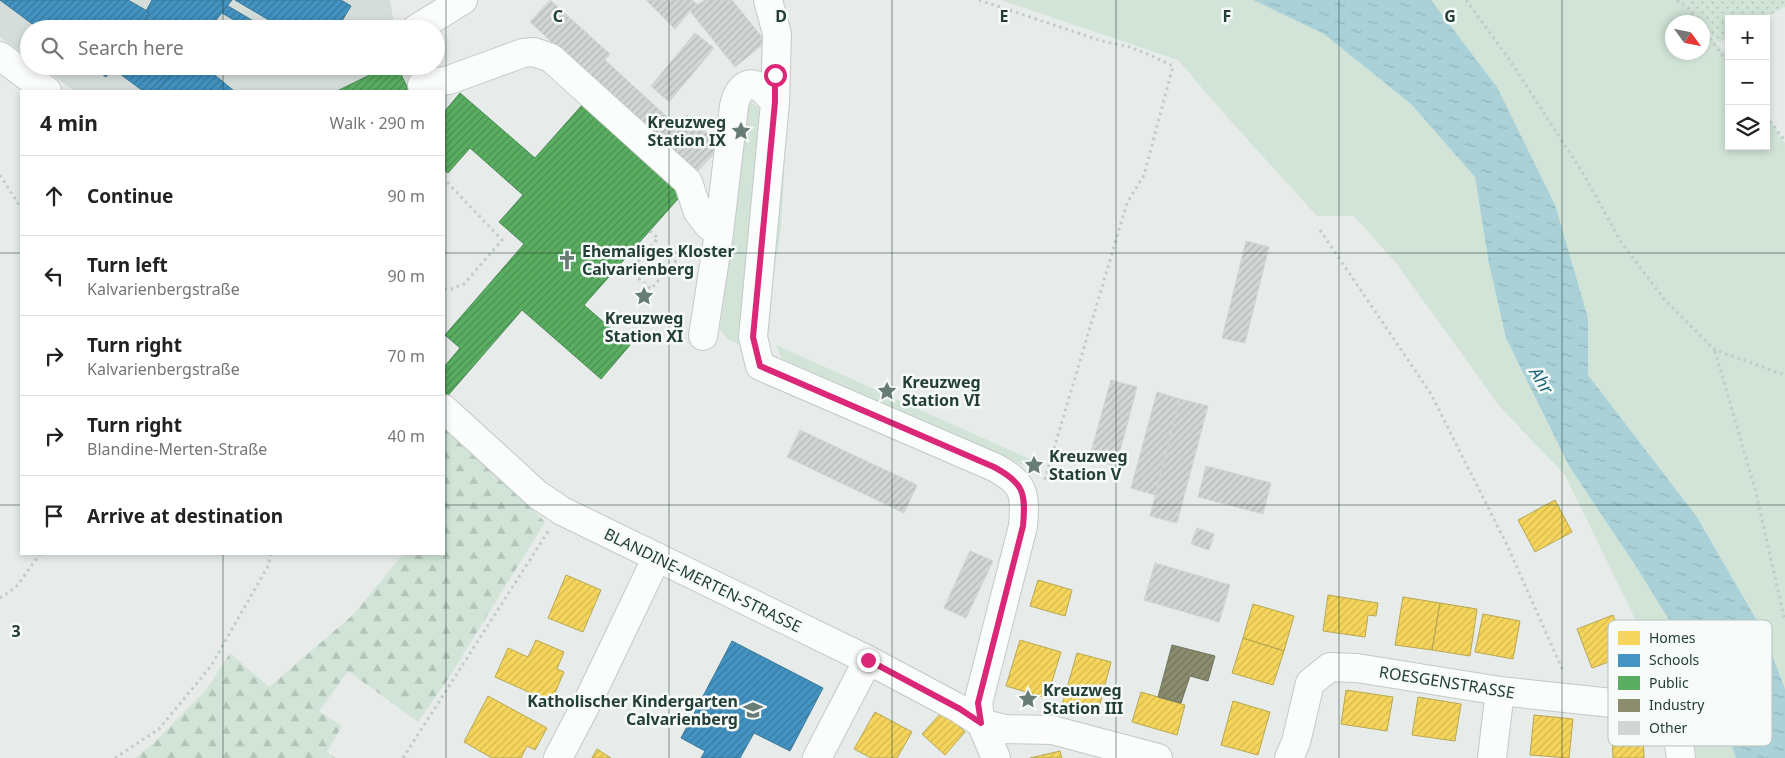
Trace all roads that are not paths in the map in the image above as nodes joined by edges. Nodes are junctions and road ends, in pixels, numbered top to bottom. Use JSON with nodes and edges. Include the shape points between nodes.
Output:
{"nodes":[{"id":1,"x":463,"y":0,"type":"edge"},
{"id":2,"x":768,"y":0,"type":"edge"},
{"id":3,"x":431,"y":20,"type":"edge"},
{"id":4,"x":0,"y":56,"type":"edge"},
{"id":5,"x":20,"y":71,"type":"edge"},
{"id":6,"x":26,"y":75,"type":"edge"},
{"id":7,"x":422,"y":85,"type":"dead end"},
{"id":8,"x":46,"y":90,"type":"edge"},
{"id":9,"x":775,"y":102,"type":"junction"},
{"id":10,"x":719,"y":233,"type":"junction"},
{"id":11,"x":703,"y":336,"type":"dead end"},
{"id":12,"x":445,"y":410,"type":"edge"},
{"id":13,"x":657,"y":557,"type":"junction"},
{"id":14,"x":868,"y":660,"type":"junction"},
{"id":15,"x":1500,"y":691,"type":"junction"},
{"id":16,"x":1608,"y":703,"type":"edge"},
{"id":17,"x":981,"y":723,"type":"junction"},
{"id":18,"x":558,"y":758,"type":"edge"},
{"id":19,"x":817,"y":758,"type":"edge"},
{"id":20,"x":996,"y":758,"type":"edge"},
{"id":21,"x":1158,"y":758,"type":"edge"},
{"id":22,"x":1289,"y":758,"type":"edge"},
{"id":23,"x":1492,"y":758,"type":"edge"}],
"edges":[{"from":1,"to":3,"type":"street"},
{"from":2,"to":9,"type":"street","via":[[777,34]]},
{"from":4,"to":5,"type":"street"},
{"from":6,"to":8,"type":"street"},
{"from":7,"to":10,"type":"street","via":[[449,80],[523,53],[534,52],[552,58],[688,182],[698,212]]},
{"from":9,"to":10,"type":"street","via":[[762,88],[754,85],[740,91],[734,106]]},
{"from":9,"to":17,"type":"street","via":[[753,337],[760,366],[994,467],[1011,476],[1022,490],[1025,506],[1023,526],[978,703]]},
{"from":10,"to":11,"type":"street"},
{"from":12,"to":13,"type":"street","name":"BLANDINE-MERTEN-STRASSE","via":[[538,495],[562,511]]},
{"from":13,"to":14,"type":"street","name":"BLANDINE-MERTEN-STRASSE"},
{"from":13,"to":18,"type":"street"},
{"from":14,"to":17,"type":"street","name":"BLANDINE-MERTEN-STRASSE"},
{"from":14,"to":19,"type":"street"},
{"from":15,"to":16,"type":"street","name":"ROESGENSTRASSE"},
{"from":15,"to":22,"type":"street","name":"ROESGENSTRASSE","via":[[1357,668],[1330,668],[1310,683]]},
{"from":15,"to":23,"type":"street"},
{"from":17,"to":20,"type":"street"},
{"from":17,"to":21,"type":"street","via":[[1005,729],[1052,730]]}]}
